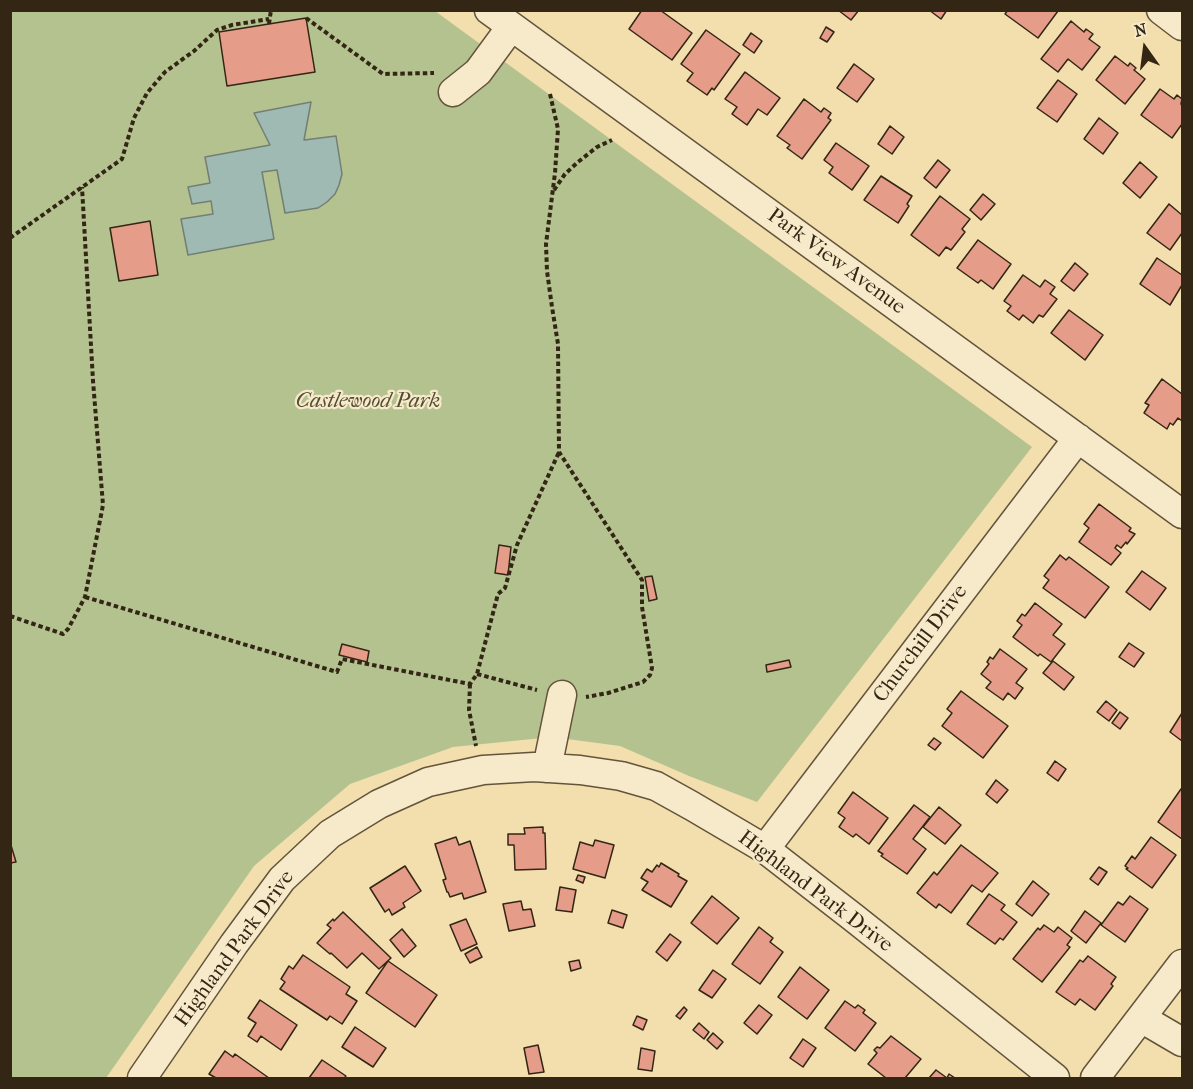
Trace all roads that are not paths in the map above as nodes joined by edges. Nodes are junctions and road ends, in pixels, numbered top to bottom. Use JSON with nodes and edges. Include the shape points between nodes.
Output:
{"nodes":[{"id":1,"x":1161,"y":10,"type":"edge"},
{"id":2,"x":500,"y":19,"type":"edge"},
{"id":3,"x":1182,"y":26,"type":"edge"},
{"id":4,"x":447,"y":80,"type":"road end"},
{"id":5,"x":1078,"y":438,"type":"junction"},
{"id":6,"x":1182,"y":514,"type":"edge"},
{"id":7,"x":562,"y":696,"type":"road end"},
{"id":8,"x":547,"y":768,"type":"junction"},
{"id":9,"x":765,"y":849,"type":"junction"},
{"id":10,"x":1182,"y":964,"type":"edge"},
{"id":11,"x":1141,"y":1018,"type":"junction"},
{"id":12,"x":1182,"y":1042,"type":"edge"},
{"id":13,"x":142,"y":1078,"type":"edge"},
{"id":14,"x":1055,"y":1078,"type":"edge"},
{"id":15,"x":1095,"y":1078,"type":"edge"}],
"edges":[{"from":1,"to":3,"type":"street"},
{"from":2,"to":4,"type":"street","via":[[478,72]]},
{"from":2,"to":5,"type":"street","name":"Park View Avenue"},
{"from":5,"to":6,"type":"street","name":"Park View Avenue"},
{"from":5,"to":9,"type":"street","name":"Churchill Drive"},
{"from":7,"to":8,"type":"street"},
{"from":8,"to":9,"type":"street","name":"Highland Park Drive","via":[[621,776],[656,786]]},
{"from":8,"to":13,"type":"street","name":"Highland Park Drive","via":[[483,770],[428,782],[379,804],[330,834],[282,879]]},
{"from":9,"to":14,"type":"street","name":"Highland Park Drive"},
{"from":10,"to":11,"type":"street"},
{"from":11,"to":12,"type":"street"},
{"from":11,"to":15,"type":"street"}]}
